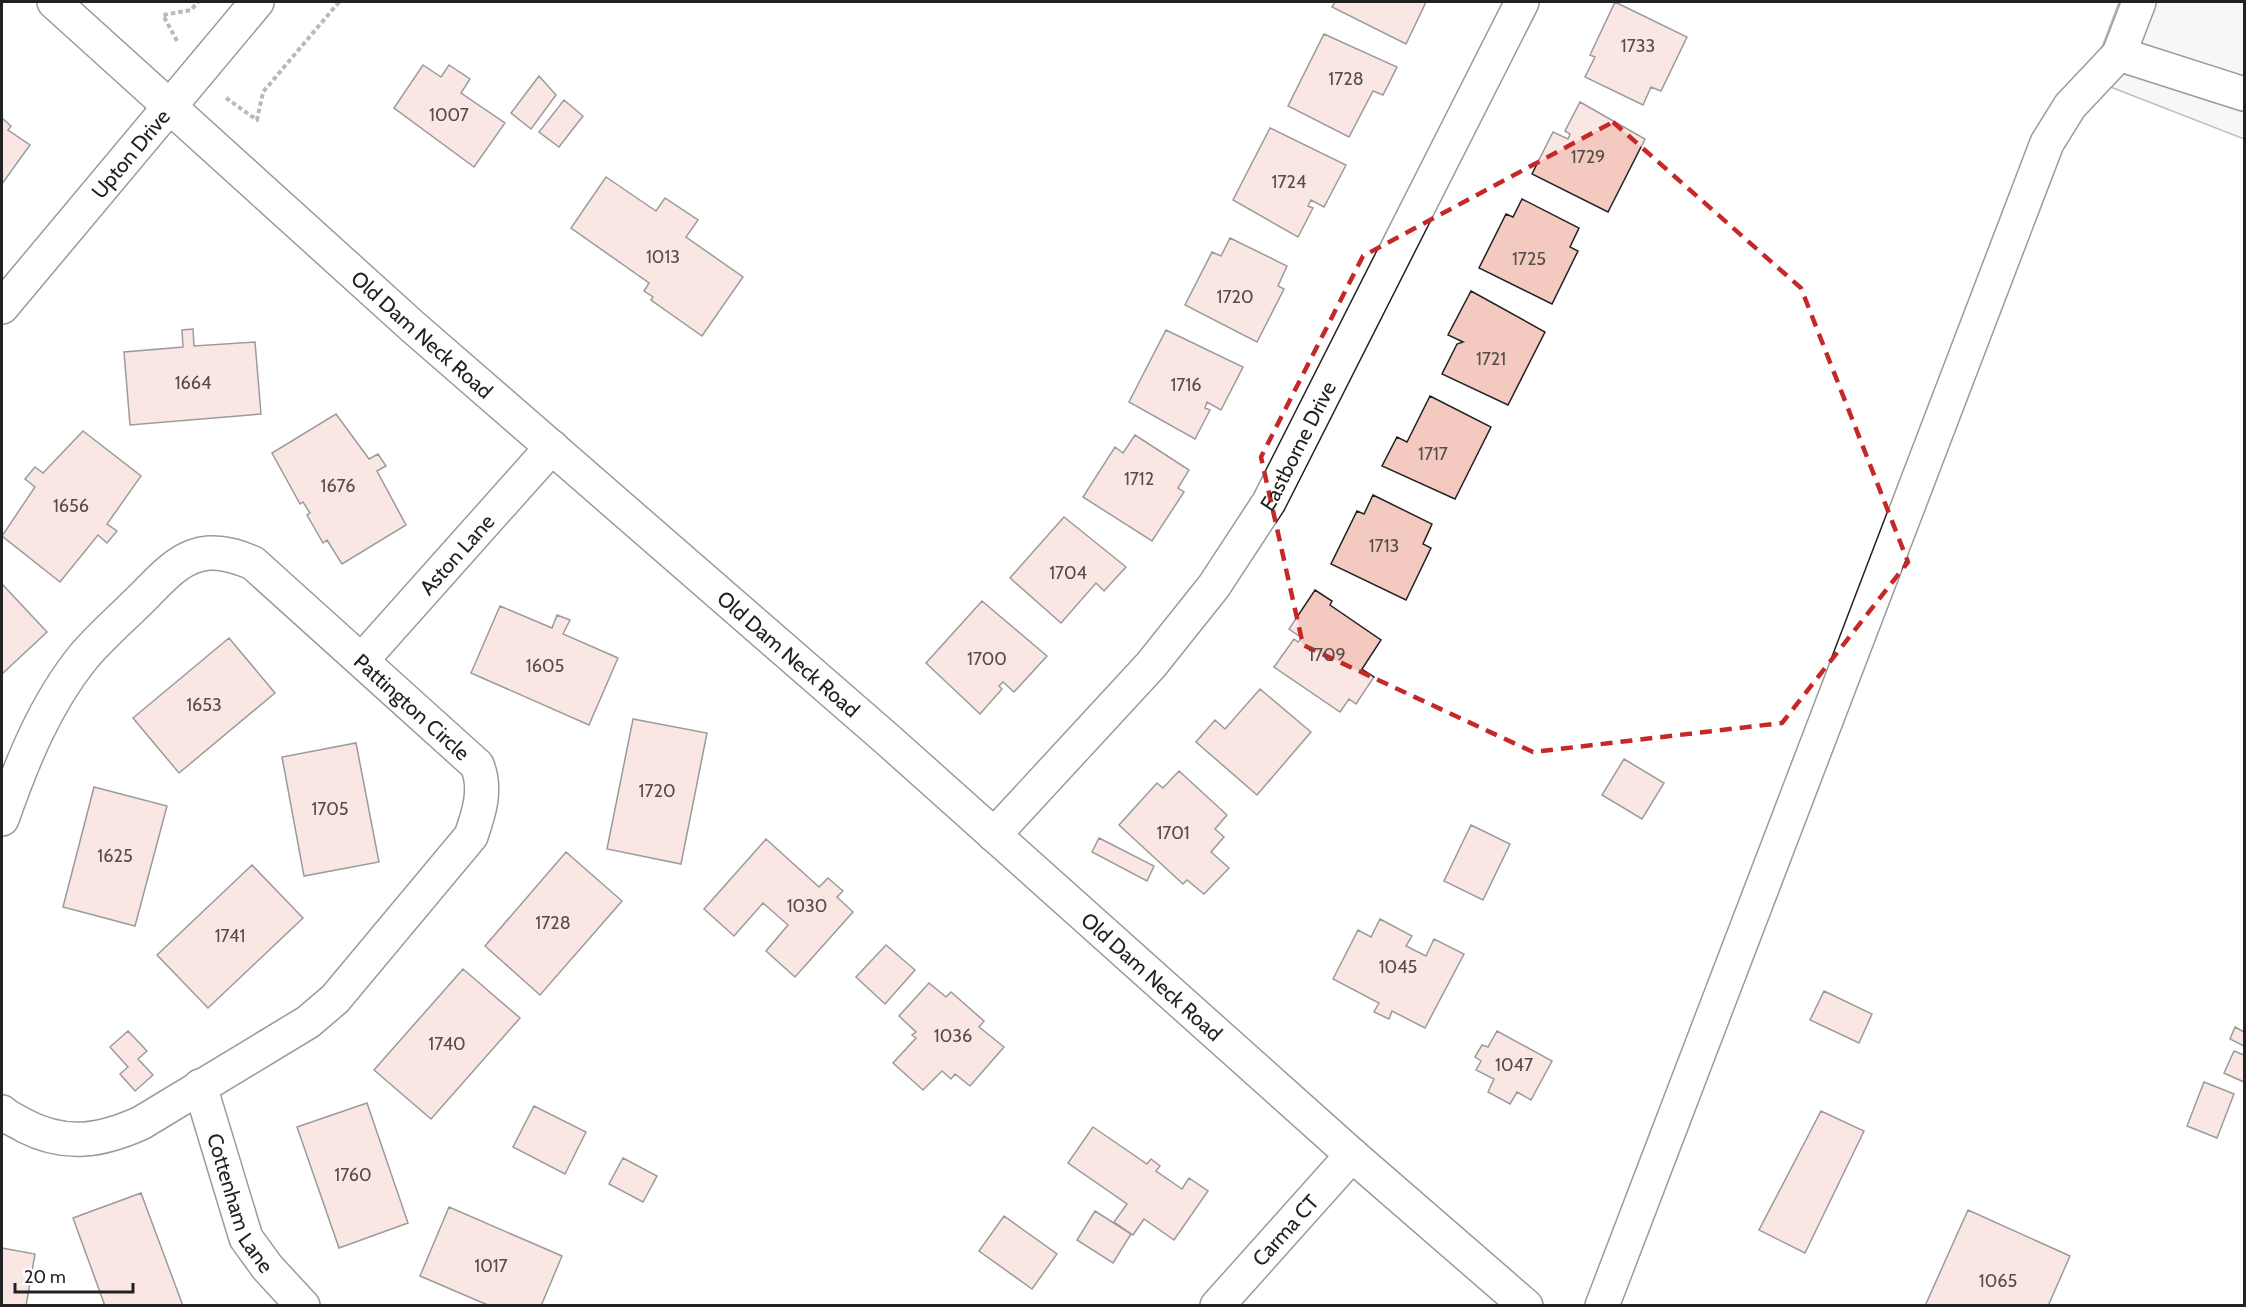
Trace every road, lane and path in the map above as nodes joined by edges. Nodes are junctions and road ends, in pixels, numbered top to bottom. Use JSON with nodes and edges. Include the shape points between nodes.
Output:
{"nodes":[{"id":1,"x":54,"y":2,"type":"edge"},
{"id":2,"x":257,"y":2,"type":"edge"},
{"id":3,"x":339,"y":2,"type":"edge"},
{"id":4,"x":1522,"y":2,"type":"edge"},
{"id":5,"x":2139,"y":2,"type":"edge"},
{"id":6,"x":2119,"y":54,"type":"junction"},
{"id":7,"x":195,"y":75,"type":"junction"},
{"id":8,"x":2244,"y":94,"type":"edge"},
{"id":9,"x":170,"y":106,"type":"junction"},
{"id":10,"x":2,"y":307,"type":"edge"},
{"id":11,"x":552,"y":447,"type":"junction"},
{"id":12,"x":362,"y":660,"type":"junction"},
{"id":13,"x":2,"y":819,"type":"edge"},
{"id":14,"x":994,"y":835,"type":"junction"},
{"id":15,"x":200,"y":1086,"type":"junction"},
{"id":16,"x":2,"y":1112,"type":"edge"},
{"id":17,"x":1352,"y":1155,"type":"junction"},
{"id":18,"x":303,"y":1305,"type":"edge"},
{"id":19,"x":1217,"y":1305,"type":"edge"},
{"id":20,"x":1526,"y":1305,"type":"edge"},
{"id":21,"x":1602,"y":1305,"type":"edge"}],
"edges":[{"from":1,"to":9,"type":"street","name":"Old Dam Neck Road"},
{"from":2,"to":7,"type":"street","name":"Upton Drive"},
{"from":3,"to":7,"type":"path","via":[[263,92],[256,120]]},
{"from":4,"to":14,"type":"street","name":"Eastborne Drive","via":[[1269,502],[1214,586],[1150,665]]},
{"from":5,"to":6,"type":"street"},
{"from":6,"to":8,"type":"street"},
{"from":6,"to":21,"type":"street","via":[[2070,106],[2047,143]]},
{"from":7,"to":9,"type":"street","name":"Upton Drive"},
{"from":9,"to":10,"type":"street","name":"Upton Drive"},
{"from":9,"to":11,"type":"street","name":"Old Dam Neck Road"},
{"from":11,"to":12,"type":"street","name":"Aston Lane"},
{"from":11,"to":14,"type":"street","name":"Old Dam Neck Road"},
{"from":12,"to":13,"type":"street","name":"Pattington Circle","via":[[253,563],[229,554],[208,553],[188,558],[170,570],[84,656],[54,700],[24,759]]},
{"from":12,"to":15,"type":"street","name":"Pattington Circle","via":[[477,765],[481,809],[471,836],[335,999],[308,1022]]},
{"from":14,"to":17,"type":"street","name":"Old Dam Neck Road"},
{"from":15,"to":16,"type":"street","name":"Pattington Circle","via":[[141,1123],[91,1140],[40,1133]]},
{"from":15,"to":18,"type":"street","name":"Cottenham Lane","via":[[246,1238]]},
{"from":17,"to":19,"type":"street","name":"Carma CT"},
{"from":17,"to":20,"type":"street","name":"Old Dam Neck Road"}]}
